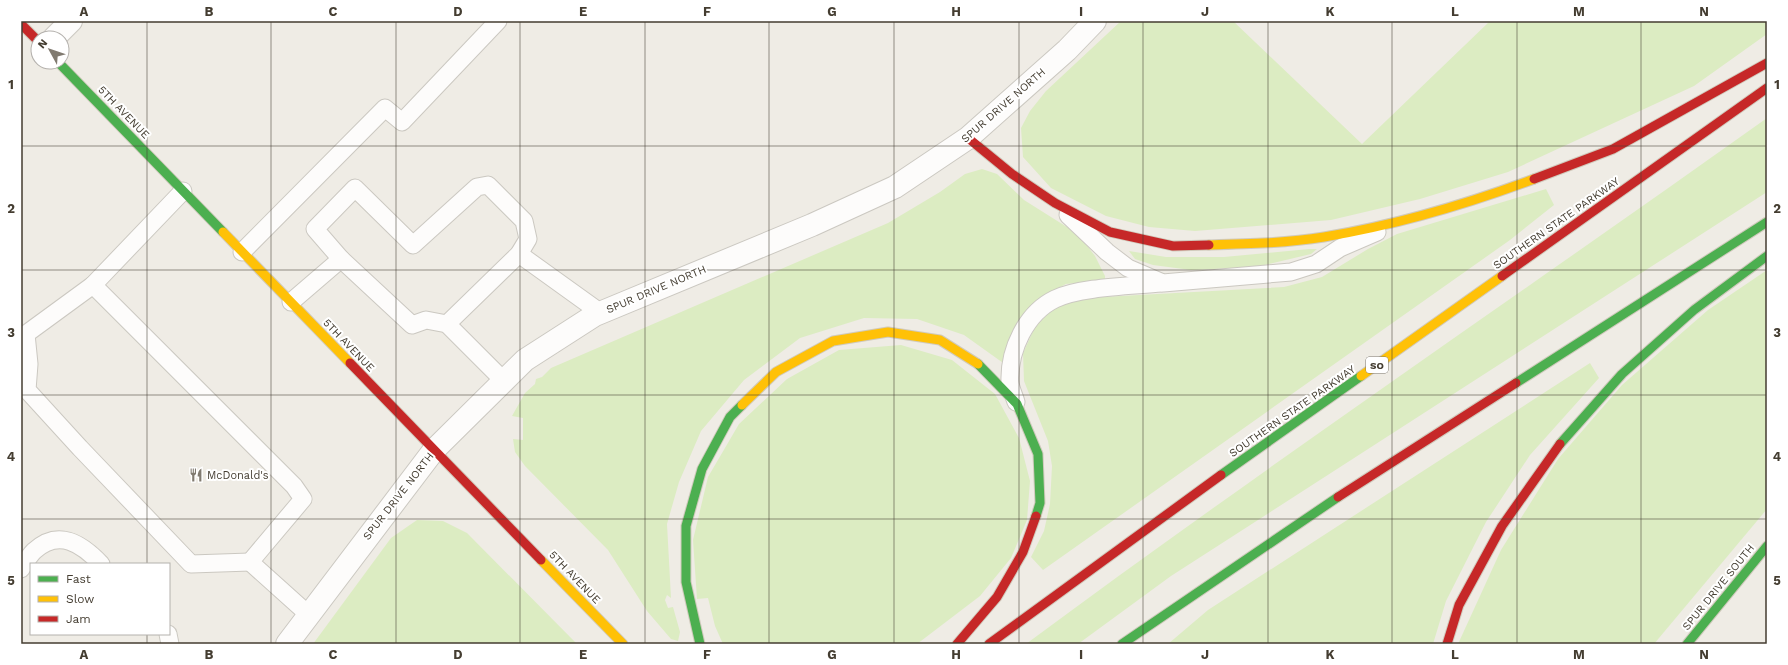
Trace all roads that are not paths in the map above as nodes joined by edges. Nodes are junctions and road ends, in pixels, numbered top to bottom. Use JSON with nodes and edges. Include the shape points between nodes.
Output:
{"nodes":[{"id":1,"x":71,"y":21,"type":"edge"},
{"id":2,"x":498,"y":21,"type":"edge"},
{"id":3,"x":1095,"y":21,"type":"edge"},
{"id":4,"x":21,"y":24,"type":"edge"},
{"id":5,"x":62,"y":30,"type":"edge"},
{"id":6,"x":30,"y":33,"type":"edge"},
{"id":7,"x":1767,"y":63,"type":"edge"},
{"id":8,"x":66,"y":70,"type":"edge"},
{"id":9,"x":1767,"y":88,"type":"edge"},
{"id":10,"x":968,"y":138,"type":"junction"},
{"id":11,"x":184,"y":191,"type":"junction"},
{"id":12,"x":1055,"y":203,"type":"junction"},
{"id":13,"x":1403,"y":221,"type":"junction"},
{"id":14,"x":1767,"y":222,"type":"edge"},
{"id":15,"x":242,"y":252,"type":"junction"},
{"id":16,"x":519,"y":254,"type":"junction"},
{"id":17,"x":1767,"y":256,"type":"edge"},
{"id":18,"x":341,"y":259,"type":"junction"},
{"id":19,"x":1163,"y":283,"type":"junction"},
{"id":20,"x":93,"y":285,"type":"junction"},
{"id":21,"x":291,"y":302,"type":"junction"},
{"id":22,"x":601,"y":313,"type":"junction"},
{"id":23,"x":447,"y":324,"type":"junction"},
{"id":24,"x":504,"y":381,"type":"junction"},
{"id":25,"x":1017,"y":404,"type":"junction"},
{"id":26,"x":434,"y":450,"type":"junction"},
{"id":27,"x":1767,"y":546,"type":"edge"},
{"id":28,"x":250,"y":562,"type":"junction"},
{"id":29,"x":100,"y":563,"type":"edge"},
{"id":30,"x":21,"y":569,"type":"edge"},
{"id":31,"x":309,"y":615,"type":"junction"},
{"id":32,"x":287,"y":644,"type":"edge"},
{"id":33,"x":623,"y":644,"type":"edge"},
{"id":34,"x":700,"y":644,"type":"edge"},
{"id":35,"x":957,"y":644,"type":"edge"},
{"id":36,"x":990,"y":644,"type":"edge"},
{"id":37,"x":1122,"y":644,"type":"edge"},
{"id":38,"x":1447,"y":644,"type":"edge"},
{"id":39,"x":1687,"y":644,"type":"edge"}],
"edges":[{"from":1,"to":5,"type":"street"},
{"from":2,"to":15,"type":"lane","via":[[402,122],[385,108]]},
{"from":3,"to":10,"type":"street","name":"SPUR DRIVE NORTH"},
{"from":4,"to":6,"type":"main road"},
{"from":7,"to":13,"type":"main road","via":[[1613,149],[1510,188]]},
{"from":8,"to":11,"type":"main road","name":"5TH AVENUE"},
{"from":9,"to":36,"type":"main road","name":"SOUTHERN STATE PARKWAY","number":"SO","via":[[1157,521]]},
{"from":10,"to":12,"type":"main road","via":[[1012,174]]},
{"from":10,"to":22,"type":"street","name":"SPUR DRIVE NORTH","via":[[895,187],[812,225]]},
{"from":11,"to":15,"type":"main road","name":"5TH AVENUE"},
{"from":11,"to":20,"type":"lane"},
{"from":12,"to":13,"type":"main road","via":[[1110,232],[1173,246],[1242,244],[1323,237]]},
{"from":12,"to":19,"type":"lane","via":[[1106,252],[1128,268]]},
{"from":13,"to":19,"type":"lane","via":[[1340,248],[1316,264],[1291,272]]},
{"from":14,"to":37,"type":"main road","via":[[1332,501]]},
{"from":15,"to":21,"type":"main road","name":"5TH AVENUE"},
{"from":16,"to":18,"type":"lane","via":[[528,239],[524,222],[488,185],[478,187],[413,245],[355,188],[314,229]]},
{"from":16,"to":22,"type":"lane"},
{"from":16,"to":23,"type":"lane"},
{"from":17,"to":38,"type":"main road","via":[[1694,310],[1622,374],[1558,446],[1502,526],[1459,605]]},
{"from":18,"to":21,"type":"lane"},
{"from":18,"to":23,"type":"lane","via":[[412,325],[426,320]]},
{"from":19,"to":25,"type":"lane","via":[[1081,291],[1054,299],[1031,317],[1016,342],[1011,364],[1010,383]]},
{"from":20,"to":28,"type":"lane","via":[[294,486],[303,499]]},
{"from":20,"to":28,"type":"lane","via":[[26,334],[29,364],[27,390],[191,564]]},
{"from":21,"to":26,"type":"main road","name":"5TH AVENUE"},
{"from":22,"to":24,"type":"street","name":"SPUR DRIVE NORTH","via":[[526,360]]},
{"from":23,"to":24,"type":"lane"},
{"from":24,"to":26,"type":"street","name":"SPUR DRIVE NORTH"},
{"from":25,"to":34,"type":"main road","via":[[981,366],[940,340],[888,332],[833,341],[776,372],[730,417],[702,469],[686,526],[686,582]]},
{"from":25,"to":35,"type":"main road","via":[[1038,454],[1040,503],[1023,552],[997,597]]},
{"from":26,"to":31,"type":"street","name":"SPUR DRIVE NORTH"},
{"from":26,"to":33,"type":"main road","name":"5TH AVENUE"},
{"from":27,"to":39,"type":"main road","name":"SPUR DRIVE SOUTH"},
{"from":28,"to":31,"type":"lane"},
{"from":29,"to":30,"type":"lane","via":[[87,550],[70,540],[54,540],[34,551]]},
{"from":31,"to":32,"type":"street","name":"SPUR DRIVE NORTH"}]}
